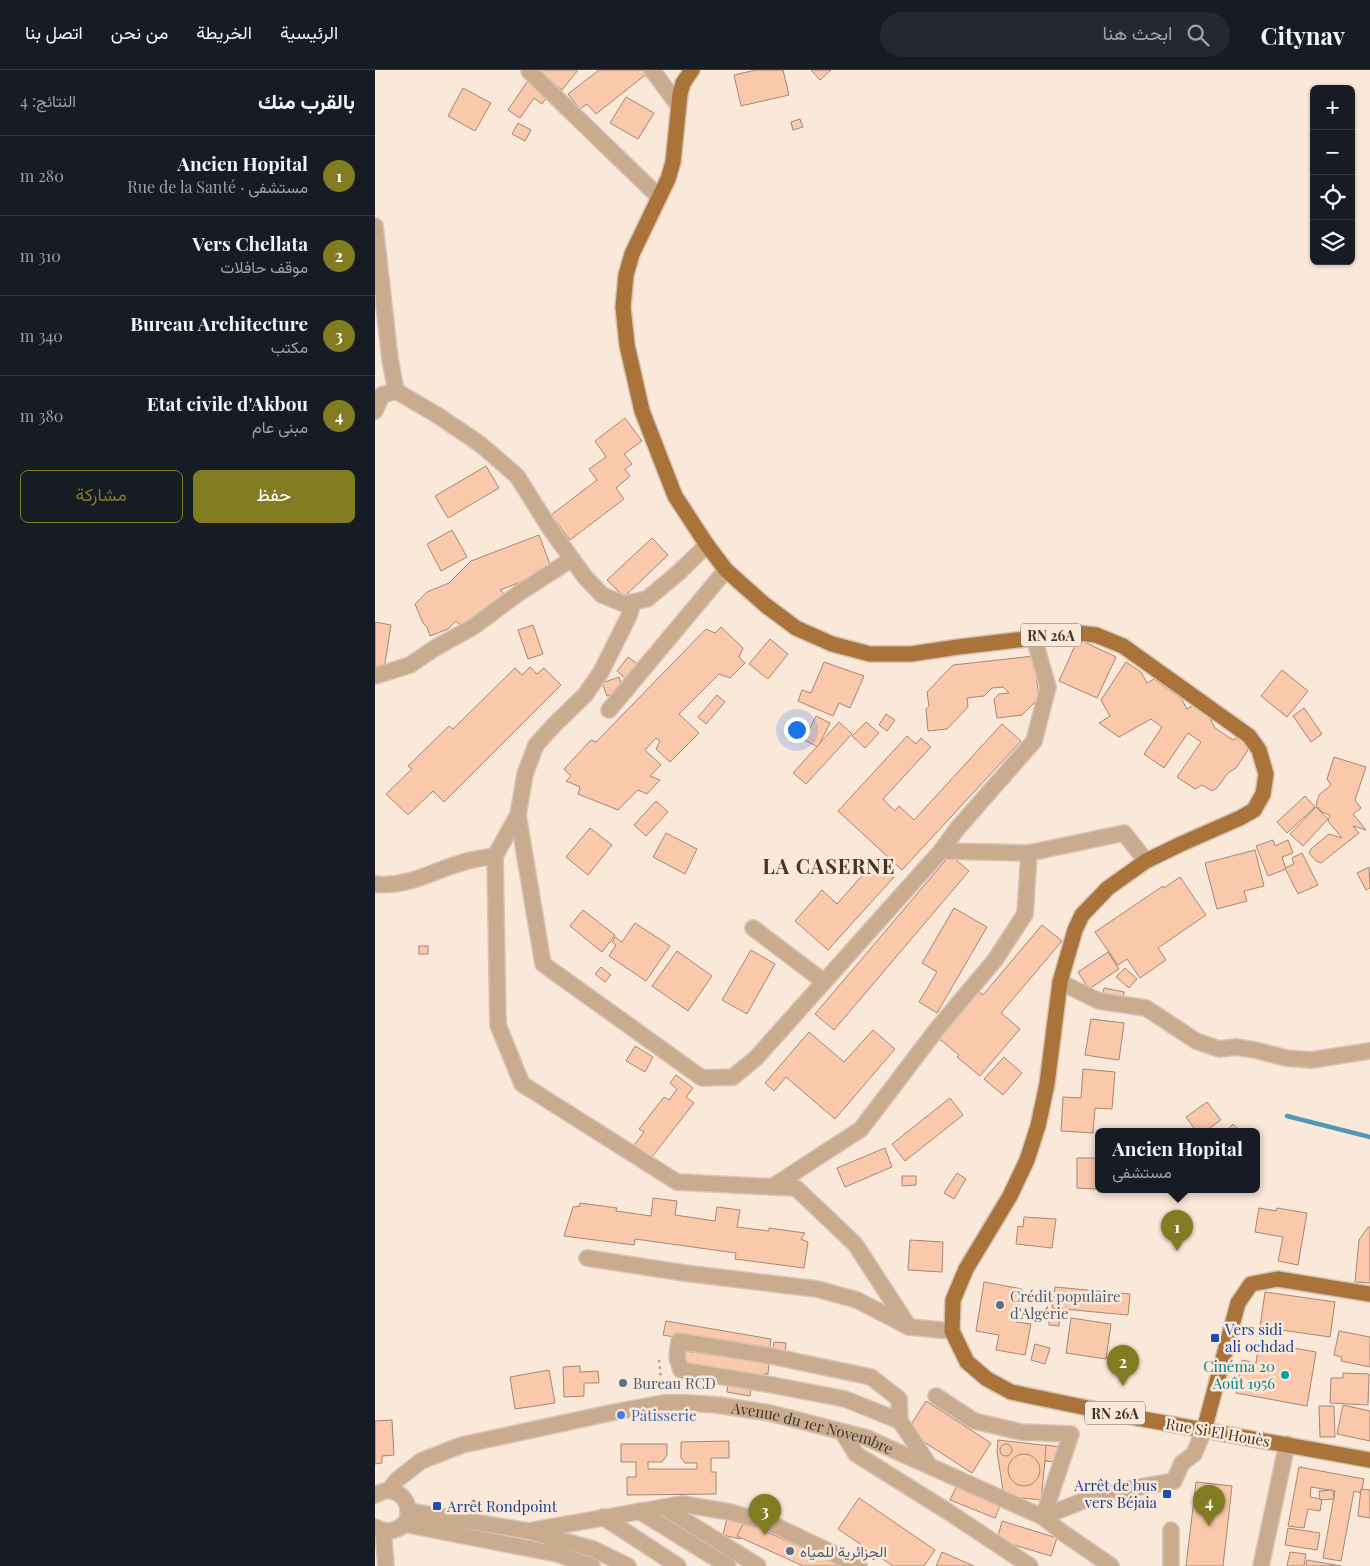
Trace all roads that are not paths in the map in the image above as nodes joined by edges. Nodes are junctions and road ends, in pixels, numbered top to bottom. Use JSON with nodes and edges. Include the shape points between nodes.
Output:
{"nodes":[{"id":1,"x":652,"y":70,"type":"edge"},
{"id":2,"x":692,"y":70,"type":"edge"},
{"id":3,"x":529,"y":71,"type":"dead end"},
{"id":4,"x":678,"y":105,"type":"junction"},
{"id":5,"x":658,"y":196,"type":"junction"},
{"id":6,"x":375,"y":226,"type":"edge"},
{"id":7,"x":396,"y":391,"type":"junction"},
{"id":8,"x":375,"y":411,"type":"edge"},
{"id":9,"x":707,"y":544,"type":"junction"},
{"id":10,"x":572,"y":559,"type":"junction"},
{"id":11,"x":725,"y":570,"type":"junction"},
{"id":12,"x":633,"y":602,"type":"junction"},
{"id":13,"x":1034,"y":638,"type":"junction"},
{"id":14,"x":375,"y":676,"type":"edge"},
{"id":15,"x":609,"y":710,"type":"dead end"},
{"id":16,"x":518,"y":815,"type":"junction"},
{"id":17,"x":941,"y":851,"type":"junction"},
{"id":18,"x":1029,"y":853,"type":"junction"},
{"id":19,"x":495,"y":856,"type":"junction"},
{"id":20,"x":1146,"y":861,"type":"junction"},
{"id":21,"x":375,"y":884,"type":"edge"},
{"id":22,"x":753,"y":928,"type":"dead end"},
{"id":23,"x":823,"y":981,"type":"junction"},
{"id":24,"x":1060,"y":982,"type":"junction"},
{"id":25,"x":1370,"y":1051,"type":"edge"},
{"id":26,"x":772,"y":1187,"type":"junction"},
{"id":27,"x":587,"y":1258,"type":"dead end"},
{"id":28,"x":1370,"y":1294,"type":"edge"},
{"id":29,"x":909,"y":1327,"type":"junction"},
{"id":30,"x":952,"y":1331,"type":"junction"},
{"id":31,"x":771,"y":1356,"type":"junction"},
{"id":32,"x":767,"y":1384,"type":"junction"},
{"id":33,"x":936,"y":1396,"type":"dead end"},
{"id":34,"x":900,"y":1421,"type":"junction"},
{"id":35,"x":1204,"y":1430,"type":"junction"},
{"id":36,"x":843,"y":1433,"type":"junction"},
{"id":37,"x":1287,"y":1444,"type":"junction"},
{"id":38,"x":1370,"y":1460,"type":"edge"},
{"id":39,"x":929,"y":1465,"type":"junction"},
{"id":40,"x":382,"y":1493,"type":"edge"},
{"id":41,"x":663,"y":1507,"type":"junction"},
{"id":42,"x":639,"y":1511,"type":"junction"},
{"id":43,"x":603,"y":1517,"type":"junction"},
{"id":44,"x":1043,"y":1517,"type":"junction"},
{"id":45,"x":406,"y":1518,"type":"junction"},
{"id":46,"x":379,"y":1529,"type":"edge"},
{"id":47,"x":1171,"y":1530,"type":"dead end"},
{"id":48,"x":528,"y":1531,"type":"junction"},
{"id":49,"x":386,"y":1566,"type":"edge"},
{"id":50,"x":592,"y":1566,"type":"edge"},
{"id":51,"x":628,"y":1566,"type":"edge"},
{"id":52,"x":677,"y":1566,"type":"edge"},
{"id":53,"x":728,"y":1566,"type":"edge"},
{"id":54,"x":758,"y":1566,"type":"edge"},
{"id":55,"x":859,"y":1566,"type":"edge"},
{"id":56,"x":1030,"y":1566,"type":"edge"},
{"id":57,"x":1111,"y":1566,"type":"edge"},
{"id":58,"x":1171,"y":1566,"type":"edge"},
{"id":59,"x":1261,"y":1566,"type":"edge"}],
"edges":[{"from":1,"to":4,"type":"street"},
{"from":2,"to":4,"type":"main road","number":"RN 26A","via":[[683,83]]},
{"from":3,"to":5,"type":"street"},
{"from":4,"to":5,"type":"main road","number":"RN 26A","via":[[673,162],[668,180]]},
{"from":5,"to":9,"type":"main road","number":"RN 26A","via":[[632,254],[626,276],[623,307],[627,345],[642,411],[675,496]]},
{"from":6,"to":7,"type":"street"},
{"from":7,"to":8,"type":"street","via":[[382,395]]},
{"from":7,"to":10,"type":"street","via":[[480,444],[517,476]]},
{"from":9,"to":11,"type":"main road","number":"RN 26A"},
{"from":9,"to":12,"type":"street","via":[[647,599]]},
{"from":10,"to":12,"type":"street","via":[[602,595],[624,604]]},
{"from":10,"to":14,"type":"street","via":[[473,627],[410,665]]},
{"from":11,"to":13,"type":"main road","number":"RN 26A","via":[[796,628],[832,644],[870,654],[911,654]]},
{"from":11,"to":15,"type":"street"},
{"from":12,"to":16,"type":"street","via":[[601,672],[585,695],[536,745],[525,774]]},
{"from":13,"to":17,"type":"street","via":[[1048,687],[1034,741]]},
{"from":13,"to":20,"type":"main road","number":"RN 26A","via":[[1069,632],[1096,635],[1123,646],[1249,736],[1259,750],[1266,774],[1263,794],[1254,810]]},
{"from":16,"to":19,"type":"street"},
{"from":16,"to":23,"type":"street","via":[[543,964],[702,1078],[733,1077],[756,1058]]},
{"from":17,"to":18,"type":"street"},
{"from":17,"to":23,"type":"street"},
{"from":18,"to":20,"type":"street","via":[[1124,833]]},
{"from":18,"to":26,"type":"street","via":[[1025,914],[995,960],[937,1029],[861,1129]]},
{"from":19,"to":21,"type":"street","via":[[461,862],[411,881],[389,886]]},
{"from":19,"to":26,"type":"street","via":[[498,1025],[522,1084],[677,1182]]},
{"from":20,"to":24,"type":"main road","number":"RN 26A","via":[[1108,888],[1082,915]]},
{"from":22,"to":23,"type":"street"},
{"from":24,"to":25,"type":"street","via":[[1099,1001],[1146,1008],[1195,1041],[1219,1049],[1236,1047],[1311,1060]]},
{"from":24,"to":30,"type":"main road","name":"Rue Si El Houès","number":"RN 26A","via":[[1047,1084],[1038,1126],[1010,1196],[965,1269],[953,1300]]},
{"from":26,"to":29,"type":"street","via":[[796,1188],[855,1244]]},
{"from":27,"to":29,"type":"street","via":[[817,1290],[857,1300]]},
{"from":28,"to":35,"type":"main road","via":[[1278,1279],[1251,1284],[1238,1303]]},
{"from":29,"to":30,"type":"street"},
{"from":30,"to":35,"type":"main road","name":"Rue Si El Houès","number":"RN 26A","via":[[967,1362],[987,1379],[1011,1392]]},
{"from":31,"to":32,"type":"street"},
{"from":31,"to":32,"type":"street","via":[[679,1341],[677,1357],[681,1370]]},
{"from":31,"to":34,"type":"street","via":[[871,1377],[899,1400]]},
{"from":32,"to":34,"type":"street","via":[[845,1400]]},
{"from":33,"to":44,"type":"street","via":[[974,1421],[1021,1432],[1071,1434]]},
{"from":34,"to":39,"type":"street"},
{"from":35,"to":37,"type":"main road","name":"Rue Si El Houès","number":"RN 26A"},
{"from":35,"to":44,"type":"street","via":[[1194,1454],[1182,1463],[1174,1481],[1100,1494]]},
{"from":36,"to":39,"type":"street","name":"Avenue du 1er Novembre","via":[[867,1438]]},
{"from":36,"to":40,"type":"street","name":"Avenue du 1er Novembre","via":[[770,1413],[718,1405],[663,1403],[461,1446],[421,1461]]},
{"from":36,"to":56,"type":"street","via":[[856,1454]]},
{"from":37,"to":38,"type":"main road","name":"Rue Si El Houès","number":"RN 26A"},
{"from":37,"to":59,"type":"street"},
{"from":39,"to":44,"type":"street","name":"Avenue du 1er Novembre"},
{"from":40,"to":45,"type":"street","via":[[401,1495],[406,1501]]},
{"from":41,"to":42,"type":"street"},
{"from":41,"to":54,"type":"street"},
{"from":41,"to":55,"type":"street","via":[[682,1504],[739,1514],[772,1524]]},
{"from":42,"to":43,"type":"street"},
{"from":42,"to":53,"type":"street"},
{"from":43,"to":48,"type":"street"},
{"from":43,"to":52,"type":"street"},
{"from":44,"to":57,"type":"street","name":"Avenue du 1er Novembre"},
{"from":45,"to":46,"type":"street","via":[[396,1530]]},
{"from":45,"to":48,"type":"street"},
{"from":45,"to":50,"type":"street","via":[[557,1554]]},
{"from":46,"to":49,"type":"street"},
{"from":47,"to":58,"type":"street"},
{"from":48,"to":51,"type":"street","via":[[593,1549]]}]}
